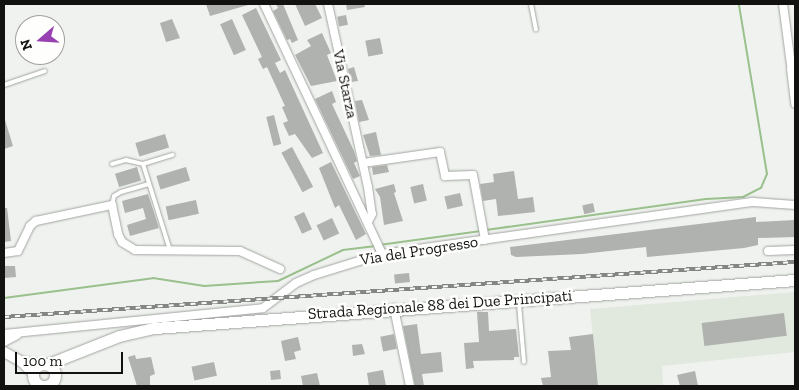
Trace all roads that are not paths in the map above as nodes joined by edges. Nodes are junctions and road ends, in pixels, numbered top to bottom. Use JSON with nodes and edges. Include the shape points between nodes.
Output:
{"nodes":[{"id":1,"x":264,"y":4,"type":"edge"},
{"id":2,"x":328,"y":4,"type":"edge"},
{"id":3,"x":531,"y":4,"type":"edge"},
{"id":4,"x":783,"y":4,"type":"edge"},
{"id":5,"x":536,"y":30,"type":"dead end"},
{"id":6,"x":794,"y":66,"type":"edge"},
{"id":7,"x":45,"y":71,"type":"dead end"},
{"id":8,"x":795,"y":84,"type":"edge"},
{"id":9,"x":4,"y":85,"type":"edge"},
{"id":10,"x":794,"y":94,"type":"junction"},
{"id":11,"x":795,"y":104,"type":"edge"},
{"id":12,"x":173,"y":155,"type":"dead end"},
{"id":13,"x":363,"y":163,"type":"junction"},
{"id":14,"x":112,"y":164,"type":"dead end"},
{"id":15,"x":143,"y":164,"type":"junction"},
{"id":16,"x":150,"y":184,"type":"junction"},
{"id":17,"x":112,"y":205,"type":"junction"},
{"id":18,"x":795,"y":206,"type":"edge"},
{"id":19,"x":368,"y":222,"type":"junction"},
{"id":20,"x":484,"y":238,"type":"junction"},
{"id":21,"x":170,"y":250,"type":"junction"},
{"id":22,"x":795,"y":250,"type":"edge"},
{"id":23,"x":768,"y":251,"type":"dead end"},
{"id":24,"x":381,"y":252,"type":"junction"},
{"id":25,"x":4,"y":253,"type":"edge"},
{"id":26,"x":280,"y":269,"type":"dead end"},
{"id":27,"x":795,"y":280,"type":"edge"},
{"id":28,"x":518,"y":299,"type":"junction"},
{"id":29,"x":394,"y":308,"type":"junction"},
{"id":30,"x":24,"y":332,"type":"junction"},
{"id":31,"x":4,"y":334,"type":"edge"},
{"id":32,"x":4,"y":342,"type":"edge"},
{"id":33,"x":88,"y":349,"type":"junction"},
{"id":34,"x":4,"y":352,"type":"edge"},
{"id":35,"x":13,"y":360,"type":"edge"},
{"id":36,"x":524,"y":362,"type":"dead end"},
{"id":37,"x":35,"y":373,"type":"edge"},
{"id":38,"x":49,"y":383,"type":"edge"},
{"id":39,"x":410,"y":386,"type":"edge"}],
"edges":[{"from":1,"to":19,"type":"street"},
{"from":2,"to":13,"type":"street","name":"Via Starza"},
{"from":3,"to":5,"type":"lane"},
{"from":4,"to":6,"type":"street","via":[[787,46]]},
{"from":6,"to":10,"type":"street"},
{"from":7,"to":9,"type":"lane"},
{"from":8,"to":10,"type":"street"},
{"from":10,"to":11,"type":"street"},
{"from":12,"to":15,"type":"lane"},
{"from":13,"to":19,"type":"street","name":"Via Starza","via":[[372,214]]},
{"from":13,"to":20,"type":"street","via":[[440,152],[445,176],[473,175]]},
{"from":14,"to":15,"type":"lane","via":[[126,160]]},
{"from":15,"to":16,"type":"lane"},
{"from":16,"to":17,"type":"lane","via":[[121,192],[114,196]]},
{"from":16,"to":21,"type":"lane"},
{"from":17,"to":21,"type":"street","via":[[122,242],[135,250]]},
{"from":17,"to":25,"type":"street","via":[[36,221],[30,226],[18,251]]},
{"from":18,"to":20,"type":"street","name":"Via del Progresso","via":[[753,202]]},
{"from":19,"to":24,"type":"street"},
{"from":20,"to":24,"type":"street","name":"Via del Progresso"},
{"from":21,"to":26,"type":"street","via":[[240,251]]},
{"from":22,"to":23,"type":"street"},
{"from":24,"to":30,"type":"street","name":"Via del Progresso","via":[[296,283],[263,308]]},
{"from":27,"to":28,"type":"main road","name":"Strada Regionale 88 dei Due Principati"},
{"from":28,"to":29,"type":"main road","name":"Strada Regionale 88 dei Due Principati"},
{"from":28,"to":36,"type":"lane"},
{"from":29,"to":33,"type":"main road","name":"Strada Regionale 88 dei Due Principati","via":[[155,328],[119,336]]},
{"from":29,"to":39,"type":"street"},
{"from":30,"to":31,"type":"street","name":"Via del Progresso"},
{"from":30,"to":32,"type":"street","name":"Via del Progresso"},
{"from":33,"to":37,"type":"main road","name":"Strada Regionale 88 dei Due Principati"},
{"from":33,"to":38,"type":"main road","name":"Strada Regionale 88 dei Due Principati"},
{"from":34,"to":35,"type":"street"},
{"from":35,"to":37,"type":"street"},
{"from":37,"to":38,"type":"main road","via":[[37,384]]},
{"from":37,"to":38,"type":"main road","via":[[55,371]]}]}
